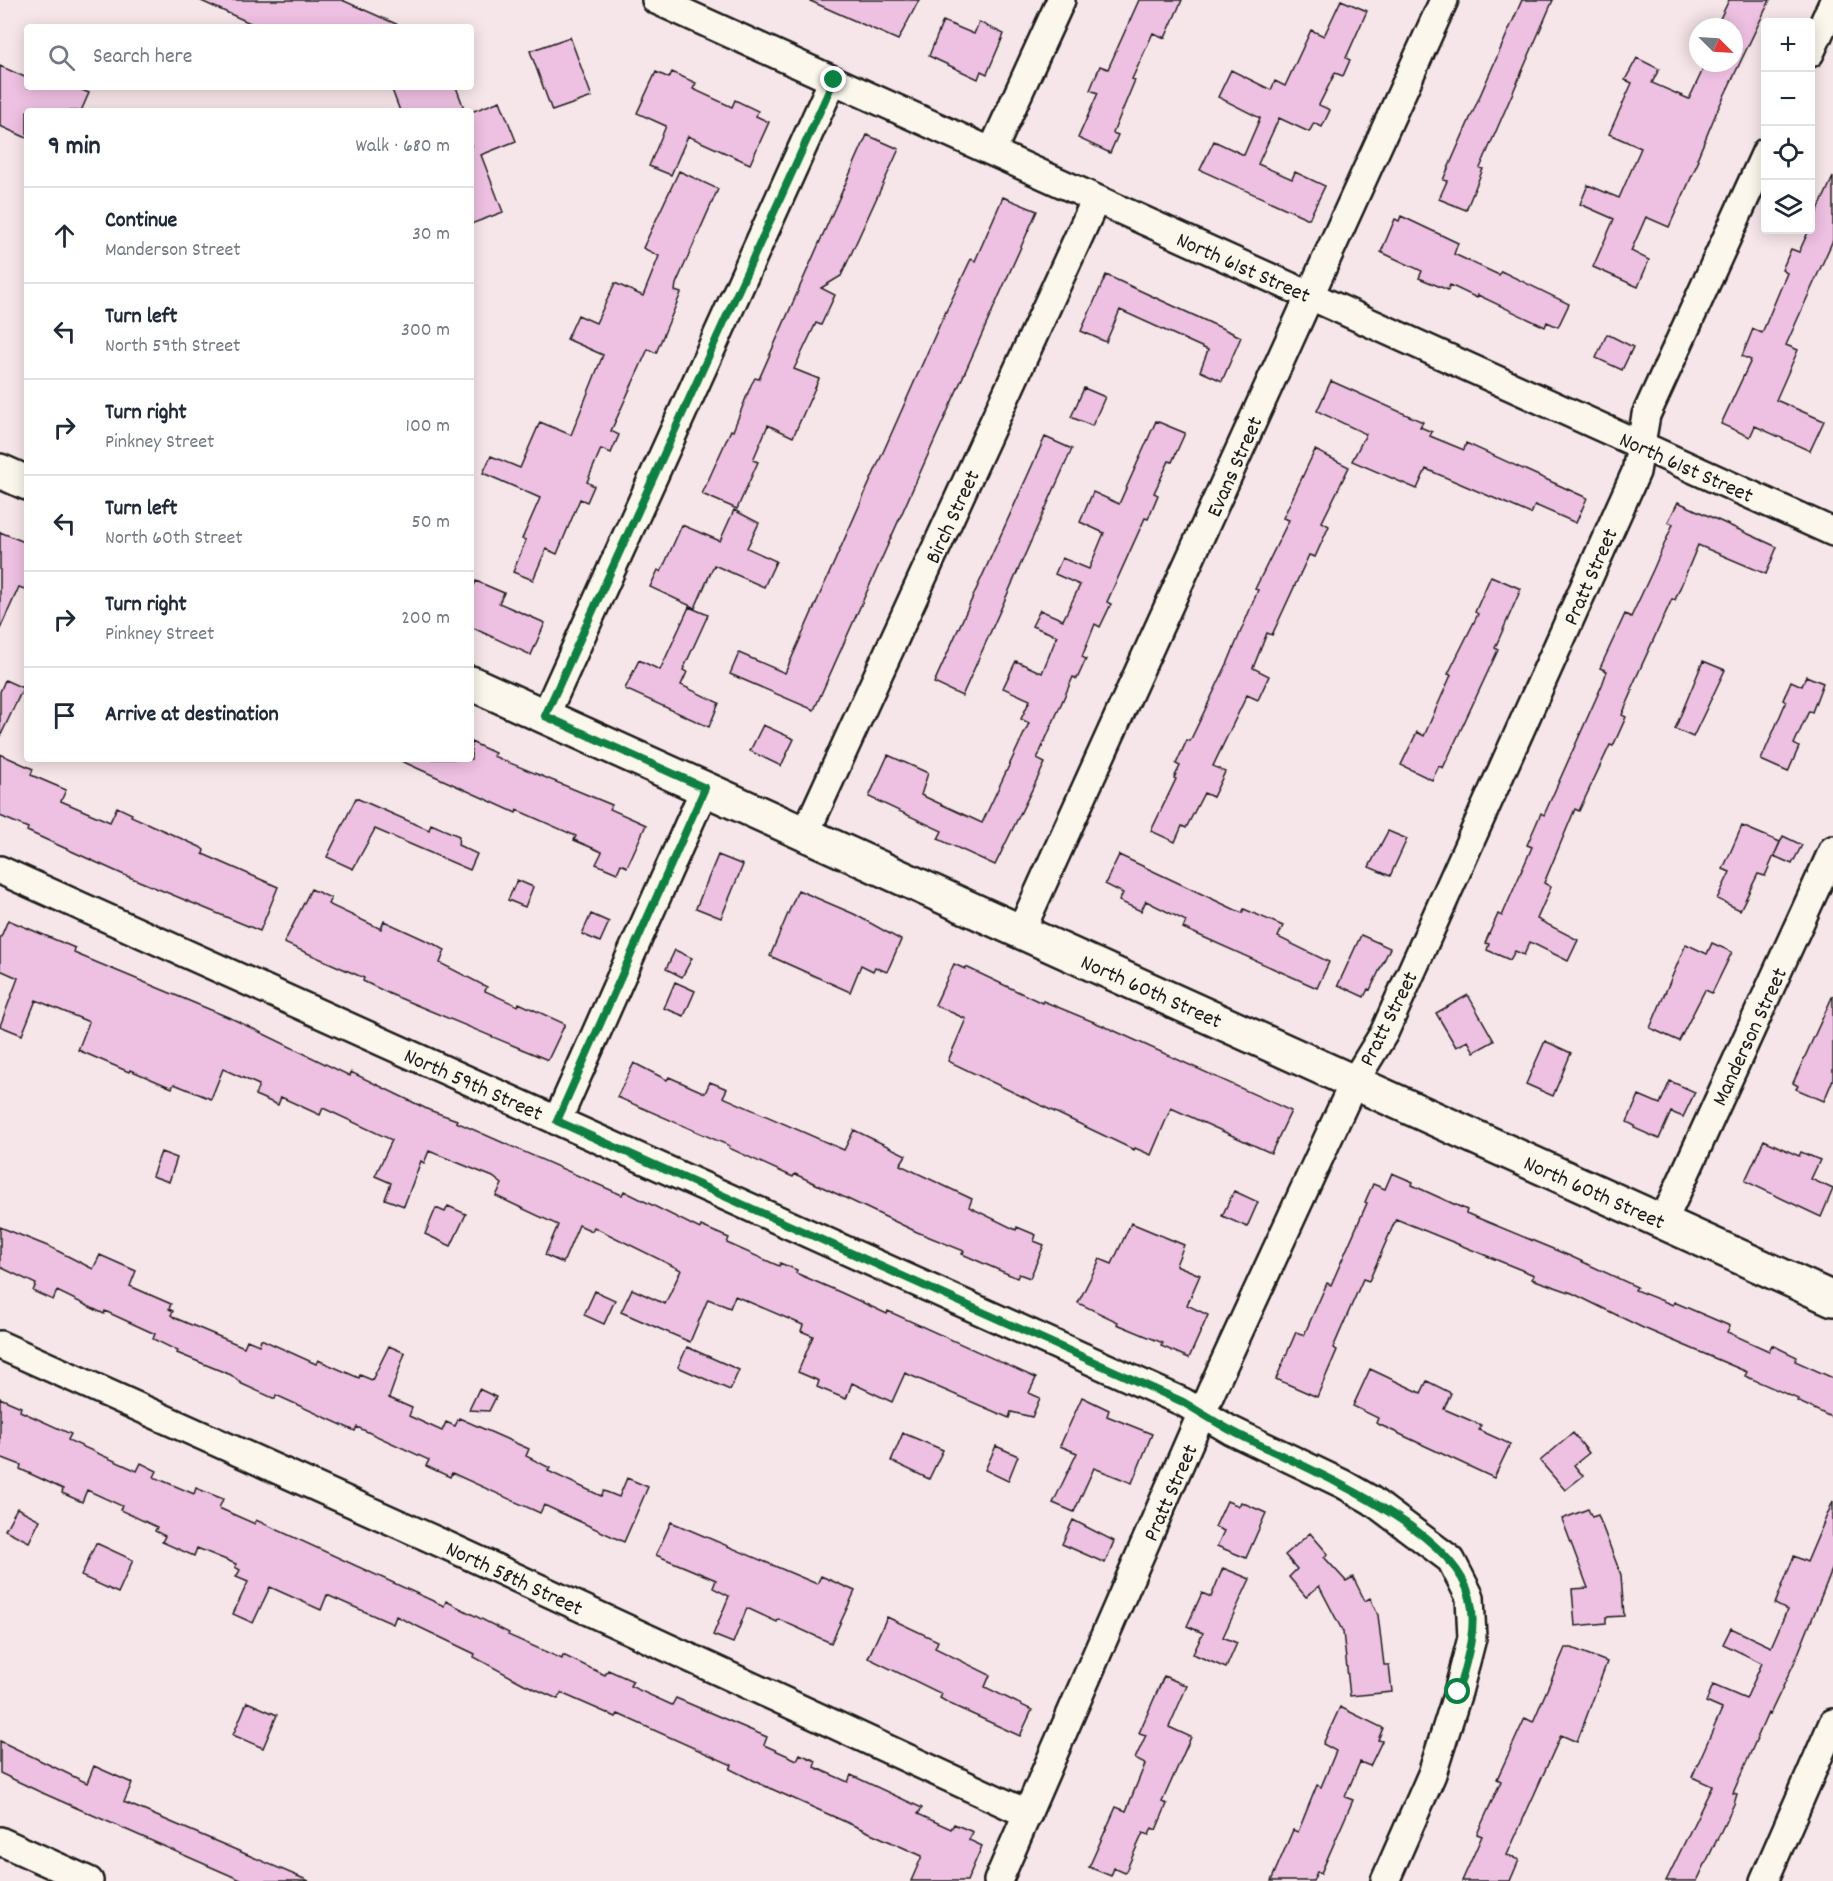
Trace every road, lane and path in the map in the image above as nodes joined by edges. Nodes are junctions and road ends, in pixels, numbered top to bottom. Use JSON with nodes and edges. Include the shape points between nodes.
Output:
{"nodes":[{"id":1,"x":1061,"y":0,"type":"edge"},
{"id":2,"x":1444,"y":0,"type":"edge"},
{"id":3,"x":669,"y":3,"type":"edge"},
{"id":4,"x":1833,"y":3,"type":"edge"},
{"id":5,"x":1815,"y":42,"type":"edge"},
{"id":6,"x":834,"y":80,"type":"junction"},
{"id":7,"x":992,"y":152,"type":"junction"},
{"id":8,"x":1761,"y":163,"type":"edge"},
{"id":9,"x":1096,"y":199,"type":"junction"},
{"id":10,"x":1310,"y":296,"type":"junction"},
{"id":11,"x":1641,"y":445,"type":"junction"},
{"id":12,"x":0,"y":471,"type":"edge"},
{"id":13,"x":24,"y":482,"type":"edge"},
{"id":14,"x":1833,"y":532,"type":"edge"},
{"id":15,"x":474,"y":684,"type":"edge"},
{"id":16,"x":545,"y":716,"type":"junction"},
{"id":17,"x":705,"y":788,"type":"junction"},
{"id":18,"x":806,"y":834,"type":"junction"},
{"id":19,"x":1833,"y":850,"type":"edge"},
{"id":20,"x":0,"y":870,"type":"edge"},
{"id":21,"x":1021,"y":931,"type":"junction"},
{"id":22,"x":1354,"y":1082,"type":"junction"},
{"id":23,"x":557,"y":1121,"type":"junction"},
{"id":24,"x":1663,"y":1222,"type":"junction"},
{"id":25,"x":1833,"y":1299,"type":"edge"},
{"id":26,"x":0,"y":1345,"type":"edge"},
{"id":27,"x":1203,"y":1414,"type":"junction"},
{"id":28,"x":1833,"y":1723,"type":"edge"},
{"id":29,"x":1028,"y":1814,"type":"junction"},
{"id":30,"x":0,"y":1841,"type":"edge"},
{"id":31,"x":89,"y":1881,"type":"edge"},
{"id":32,"x":998,"y":1881,"type":"edge"},
{"id":33,"x":1385,"y":1881,"type":"edge"},
{"id":34,"x":1764,"y":1881,"type":"edge"}],
"edges":[{"from":1,"to":7,"type":"street"},
{"from":2,"to":10,"type":"street","name":"Evans Street"},
{"from":3,"to":6,"type":"street","name":"North 61st Street"},
{"from":4,"to":5,"type":"street"},
{"from":6,"to":7,"type":"street","name":"North 61st Street"},
{"from":6,"to":16,"type":"street"},
{"from":7,"to":9,"type":"street","name":"North 61st Street"},
{"from":8,"to":11,"type":"street","name":"Pratt Street","via":[[1646,415]]},
{"from":9,"to":10,"type":"street","name":"North 61st Street"},
{"from":9,"to":18,"type":"street","name":"Birch Street"},
{"from":10,"to":11,"type":"street","name":"North 61st Street"},
{"from":10,"to":21,"type":"street","name":"Evans Street"},
{"from":11,"to":14,"type":"street","name":"North 61st Street"},
{"from":11,"to":22,"type":"street","name":"Pratt Street","via":[[1636,472],[1384,1033]]},
{"from":12,"to":13,"type":"main road"},
{"from":15,"to":16,"type":"main road","name":"North 60th Street"},
{"from":16,"to":17,"type":"main road","name":"North 60th Street"},
{"from":17,"to":18,"type":"main road","name":"North 60th Street"},
{"from":17,"to":23,"type":"street"},
{"from":18,"to":21,"type":"main road","name":"North 60th Street"},
{"from":19,"to":24,"type":"street","name":"Manderson Street"},
{"from":20,"to":23,"type":"street","name":"North 59th Street"},
{"from":21,"to":22,"type":"main road","name":"North 60th Street"},
{"from":22,"to":24,"type":"main road","name":"North 60th Street"},
{"from":22,"to":27,"type":"street","name":"Pratt Street"},
{"from":23,"to":27,"type":"street","name":"North 59th Street"},
{"from":24,"to":25,"type":"main road","name":"North 60th Street"},
{"from":26,"to":29,"type":"street","name":"North 58th Street"},
{"from":27,"to":29,"type":"street","name":"Pratt Street"},
{"from":27,"to":33,"type":"street","name":"North 59th Street","via":[[1379,1506],[1451,1560],[1470,1598],[1472,1638],[1458,1692],[1432,1774]]},
{"from":28,"to":34,"type":"street"},
{"from":29,"to":32,"type":"street","name":"Pratt Street"},
{"from":30,"to":31,"type":"street"}]}
